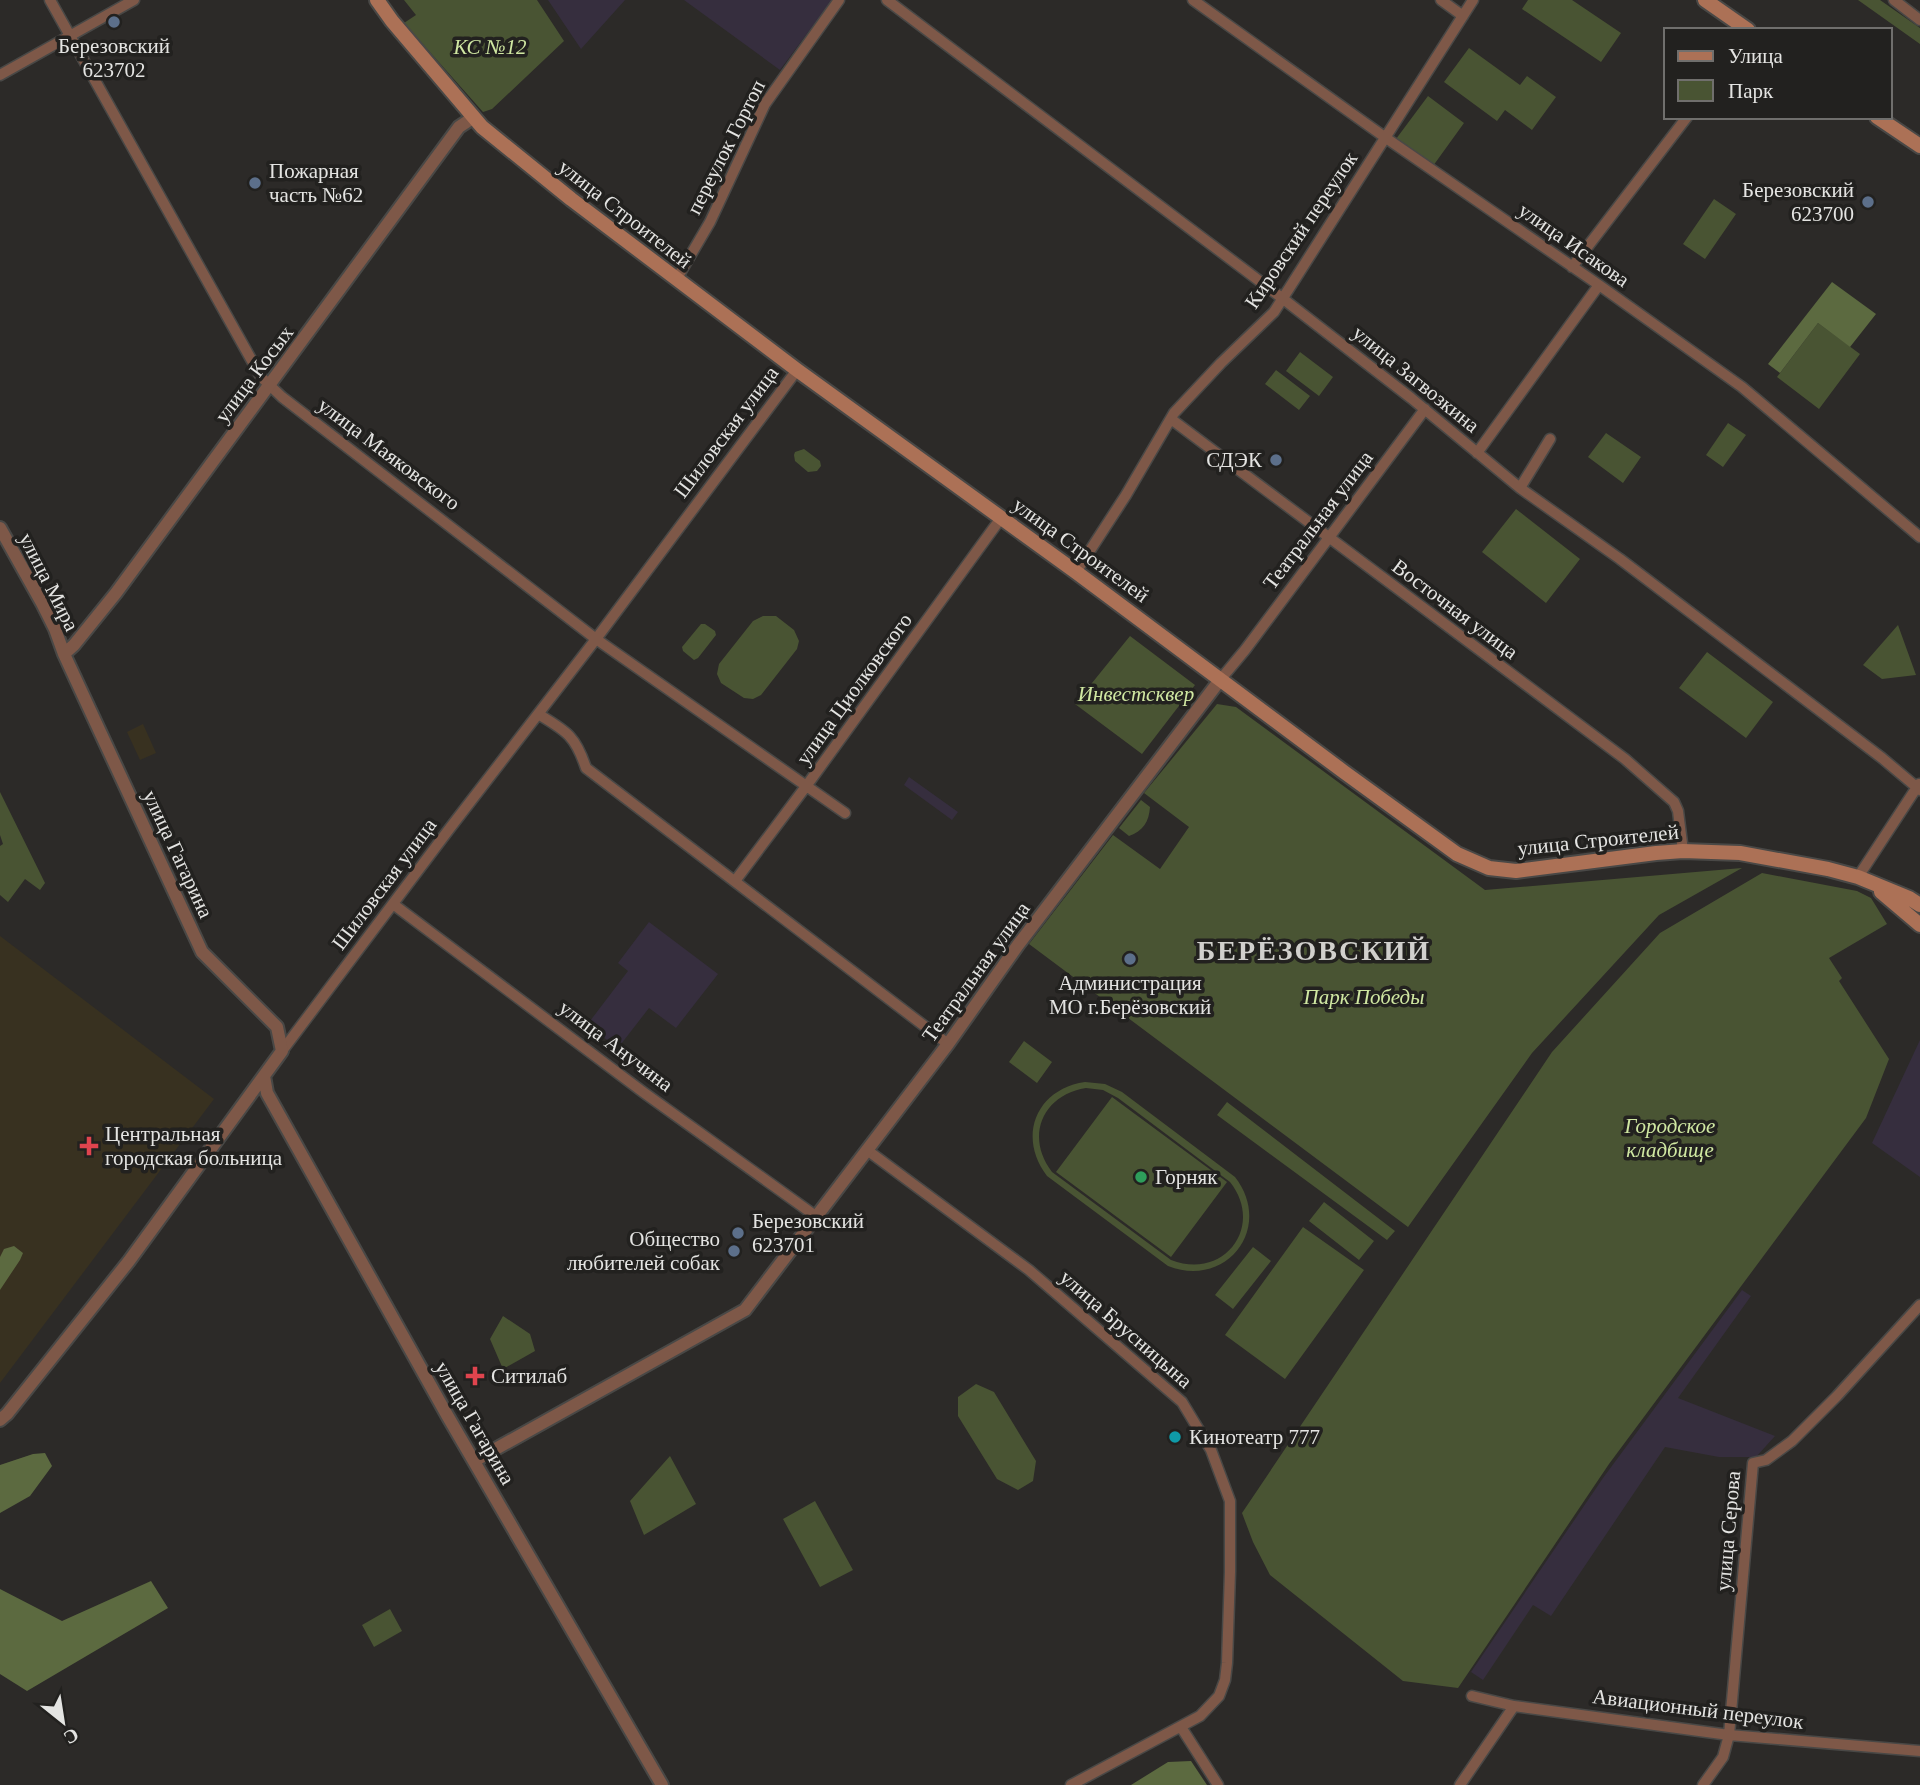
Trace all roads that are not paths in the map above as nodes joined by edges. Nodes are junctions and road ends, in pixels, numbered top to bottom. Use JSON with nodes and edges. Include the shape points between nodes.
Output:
{"nodes":[{"id":1,"x":50,"y":0,"type":"edge"},
{"id":2,"x":134,"y":0,"type":"edge"},
{"id":3,"x":377,"y":0,"type":"edge"},
{"id":4,"x":839,"y":0,"type":"edge"},
{"id":5,"x":887,"y":0,"type":"edge"},
{"id":6,"x":1193,"y":0,"type":"edge"},
{"id":7,"x":1441,"y":0,"type":"edge"},
{"id":8,"x":1473,"y":0,"type":"edge"},
{"id":9,"x":1705,"y":0,"type":"edge"},
{"id":10,"x":1894,"y":0,"type":"edge"},
{"id":11,"x":1463,"y":16,"type":"junction"},
{"id":12,"x":1920,"y":20,"type":"edge"},
{"id":13,"x":1745,"y":28,"type":"edge"},
{"id":14,"x":71,"y":36,"type":"junction"},
{"id":15,"x":0,"y":75,"type":"edge"},
{"id":16,"x":474,"y":117,"type":"junction"},
{"id":17,"x":1685,"y":119,"type":"edge"},
{"id":18,"x":1880,"y":119,"type":"edge"},
{"id":19,"x":1386,"y":138,"type":"junction"},
{"id":20,"x":1920,"y":146,"type":"edge"},
{"id":21,"x":1572,"y":267,"type":"junction"},
{"id":22,"x":676,"y":280,"type":"junction"},
{"id":23,"x":1599,"y":285,"type":"junction"},
{"id":24,"x":1282,"y":298,"type":"junction"},
{"id":25,"x":797,"y":370,"type":"junction"},
{"id":26,"x":269,"y":385,"type":"junction"},
{"id":27,"x":1424,"y":409,"type":"junction"},
{"id":28,"x":1171,"y":419,"type":"junction"},
{"id":29,"x":1550,"y":439,"type":"dead end"},
{"id":30,"x":1477,"y":453,"type":"junction"},
{"id":31,"x":1520,"y":488,"type":"junction"},
{"id":32,"x":1001,"y":518,"type":"junction"},
{"id":33,"x":0,"y":528,"type":"edge"},
{"id":34,"x":1920,"y":537,"type":"edge"},
{"id":35,"x":1329,"y":538,"type":"junction"},
{"id":36,"x":1076,"y":572,"type":"junction"},
{"id":37,"x":596,"y":639,"type":"junction"},
{"id":38,"x":64,"y":654,"type":"junction"},
{"id":39,"x":1220,"y":680,"type":"junction"},
{"id":40,"x":538,"y":714,"type":"junction"},
{"id":41,"x":807,"y":785,"type":"junction"},
{"id":42,"x":1919,"y":787,"type":"edge"},
{"id":43,"x":845,"y":813,"type":"dead end"},
{"id":44,"x":1683,"y":851,"type":"junction"},
{"id":45,"x":1861,"y":879,"type":"junction"},
{"id":46,"x":735,"y":881,"type":"junction"},
{"id":47,"x":393,"y":904,"type":"junction"},
{"id":48,"x":1920,"y":905,"type":"edge"},
{"id":49,"x":1920,"y":925,"type":"edge"},
{"id":50,"x":948,"y":1044,"type":"junction"},
{"id":51,"x":282,"y":1051,"type":"junction"},
{"id":52,"x":264,"y":1076,"type":"junction"},
{"id":53,"x":867,"y":1150,"type":"junction"},
{"id":54,"x":817,"y":1217,"type":"junction"},
{"id":55,"x":1920,"y":1305,"type":"edge"},
{"id":56,"x":0,"y":1420,"type":"edge"},
{"id":57,"x":474,"y":1461,"type":"junction"},
{"id":58,"x":1472,"y":1696,"type":"dead end"},
{"id":59,"x":1514,"y":1706,"type":"junction"},
{"id":60,"x":1181,"y":1727,"type":"junction"},
{"id":61,"x":1729,"y":1735,"type":"junction"},
{"id":62,"x":1920,"y":1751,"type":"edge"},
{"id":63,"x":662,"y":1785,"type":"edge"},
{"id":64,"x":1071,"y":1785,"type":"edge"},
{"id":65,"x":1218,"y":1785,"type":"edge"},
{"id":66,"x":1460,"y":1785,"type":"edge"},
{"id":67,"x":1703,"y":1785,"type":"edge"}],
"edges":[{"from":1,"to":14,"type":"street","name":"улица Маяковского"},
{"from":2,"to":14,"type":"street"},
{"from":3,"to":16,"type":"main road","name":"улица Строителей"},
{"from":4,"to":22,"type":"street","name":"переулок Гортоп","via":[[765,104],[710,222]]},
{"from":5,"to":24,"type":"street","name":"улица Загвозкина"},
{"from":6,"to":19,"type":"street","name":"улица Исакова"},
{"from":7,"to":11,"type":"street"},
{"from":8,"to":11,"type":"street","name":"Кировский переулок"},
{"from":9,"to":13,"type":"main road"},
{"from":10,"to":12,"type":"street"},
{"from":11,"to":19,"type":"street","name":"Кировский переулок"},
{"from":14,"to":15,"type":"street"},
{"from":14,"to":26,"type":"street","name":"улица Маяковского"},
{"from":16,"to":22,"type":"main road","name":"улица Строителей"},
{"from":16,"to":26,"type":"street","name":"улица Косых","via":[[443,149]]},
{"from":17,"to":21,"type":"street"},
{"from":18,"to":20,"type":"main road"},
{"from":19,"to":21,"type":"street","name":"улица Исакова"},
{"from":19,"to":24,"type":"street","name":"Кировский переулок"},
{"from":21,"to":23,"type":"street","name":"улица Исакова"},
{"from":22,"to":25,"type":"main road","name":"улица Строителей"},
{"from":23,"to":30,"type":"street"},
{"from":23,"to":34,"type":"street","name":"улица Исакова","via":[[1742,387]]},
{"from":24,"to":27,"type":"street","name":"улица Загвозкина"},
{"from":24,"to":28,"type":"street","name":"Кировский переулок","via":[[1274,312]]},
{"from":25,"to":32,"type":"main road","name":"улица Строителей"},
{"from":25,"to":37,"type":"street","name":"Шиловская улица"},
{"from":26,"to":37,"type":"street","name":"улица Маяковского"},
{"from":26,"to":38,"type":"street","name":"улица Косых","via":[[110,601]]},
{"from":27,"to":30,"type":"street","name":"улица Загвозкина"},
{"from":27,"to":35,"type":"street","name":"Театральная улица"},
{"from":28,"to":35,"type":"street","name":"Восточная улица"},
{"from":28,"to":36,"type":"street","name":"Кировский переулок"},
{"from":29,"to":31,"type":"street"},
{"from":30,"to":31,"type":"street","name":"улица Загвозкина"},
{"from":31,"to":42,"type":"street","name":"улица Загвозкина"},
{"from":32,"to":36,"type":"main road","name":"улица Строителей"},
{"from":32,"to":41,"type":"street","name":"улица Циолковского"},
{"from":33,"to":38,"type":"street","name":"улица Мира"},
{"from":35,"to":39,"type":"street","name":"Театральная улица"},
{"from":35,"to":44,"type":"street","name":"Восточная улица","via":[[1670,796],[1678,811]]},
{"from":36,"to":39,"type":"main road","name":"улица Строителей"},
{"from":37,"to":40,"type":"street","name":"Шиловская улица"},
{"from":37,"to":41,"type":"street","name":"улица Маяковского"},
{"from":38,"to":51,"type":"street","name":"улица Гагарина","via":[[202,952],[276,1027]]},
{"from":39,"to":44,"type":"main road","name":"улица Строителей","via":[[1474,863],[1516,870]]},
{"from":39,"to":50,"type":"street","name":"Театральная улица","via":[[1013,951]]},
{"from":40,"to":46,"type":"street","via":[[568,733],[586,768]]},
{"from":40,"to":47,"type":"street","name":"Шиловская улица"},
{"from":41,"to":43,"type":"street","name":"улица Маяковского"},
{"from":41,"to":46,"type":"street","name":"улица Циолковского"},
{"from":42,"to":45,"type":"street"},
{"from":44,"to":45,"type":"main road","name":"улица Строителей","via":[[1754,855]]},
{"from":45,"to":48,"type":"main road","name":"улица Строителей"},
{"from":45,"to":49,"type":"main road"},
{"from":46,"to":50,"type":"street"},
{"from":47,"to":51,"type":"street","name":"Шиловская улица"},
{"from":47,"to":54,"type":"street","name":"улица Анучина"},
{"from":50,"to":53,"type":"street","name":"Театральная улица"},
{"from":51,"to":52,"type":"street","name":"Шиловская улица"},
{"from":52,"to":56,"type":"street","name":"Шиловская улица","via":[[129,1261]]},
{"from":52,"to":57,"type":"street","name":"улица Гагарина","via":[[267,1093]]},
{"from":53,"to":54,"type":"street","name":"Театральная улица"},
{"from":53,"to":60,"type":"street","name":"улица Брусницына","via":[[1030,1270],[1182,1402],[1211,1450],[1230,1501],[1227,1663],[1219,1696]]},
{"from":54,"to":57,"type":"street","name":"Театральная улица","via":[[746,1310]]},
{"from":55,"to":61,"type":"street","name":"улица Серова","via":[[1792,1441],[1766,1460],[1753,1463]]},
{"from":57,"to":63,"type":"street","name":"улица Гагарина"},
{"from":58,"to":59,"type":"street","name":"Авиационный переулок"},
{"from":59,"to":61,"type":"street","name":"Авиационный переулок"},
{"from":59,"to":66,"type":"street"},
{"from":60,"to":64,"type":"street"},
{"from":60,"to":65,"type":"street"},
{"from":61,"to":62,"type":"street","name":"Авиационный переулок"},
{"from":61,"to":67,"type":"street","name":"улица Серова","via":[[1723,1757]]}]}
